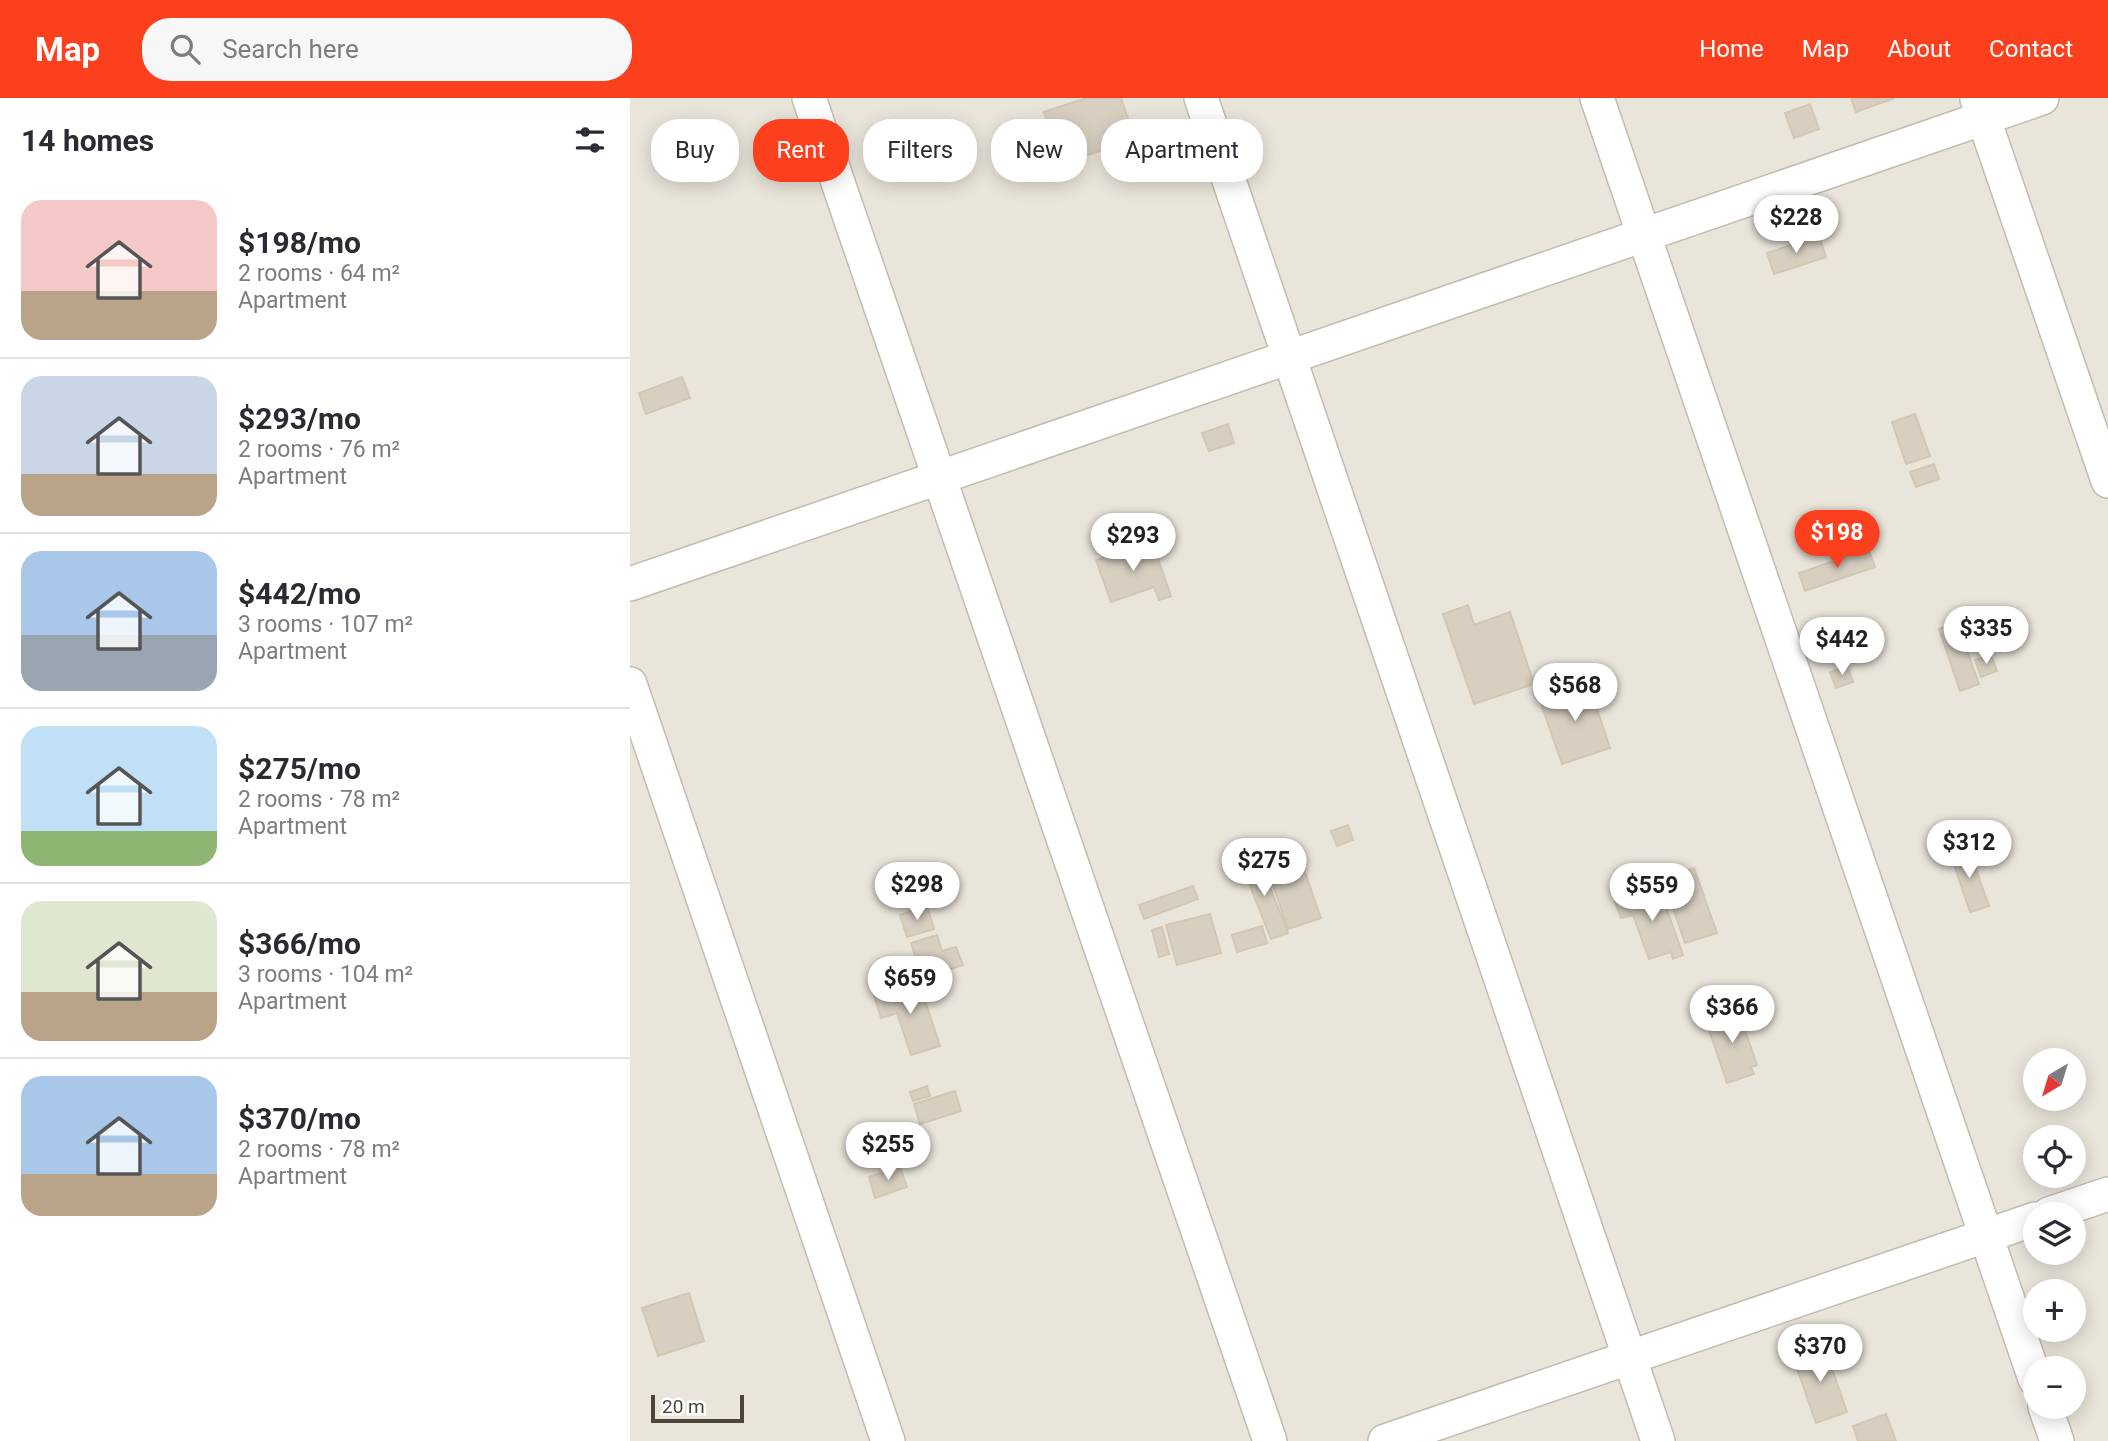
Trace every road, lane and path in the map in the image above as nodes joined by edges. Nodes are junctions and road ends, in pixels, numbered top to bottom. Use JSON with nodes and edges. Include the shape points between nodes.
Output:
{"nodes":[{"id":1,"x":809,"y":98,"type":"edge"},
{"id":2,"x":1201,"y":98,"type":"edge"},
{"id":3,"x":1597,"y":98,"type":"edge"},
{"id":4,"x":2042,"y":98,"type":"edge"},
{"id":5,"x":1980,"y":108,"type":"edge"},
{"id":6,"x":1644,"y":235,"type":"junction"},
{"id":7,"x":1289,"y":357,"type":"junction"},
{"id":8,"x":939,"y":477,"type":"junction"},
{"id":9,"x":2108,"y":481,"type":"edge"},
{"id":10,"x":630,"y":584,"type":"edge"},
{"id":11,"x":630,"y":684,"type":"edge"},
{"id":12,"x":2108,"y":1194,"type":"edge"},
{"id":13,"x":2084,"y":1202,"type":"edge"},
{"id":14,"x":2023,"y":1223,"type":"edge"},
{"id":15,"x":1986,"y":1236,"type":"junction"},
{"id":16,"x":2027,"y":1356,"type":"edge"},
{"id":17,"x":1630,"y":1357,"type":"junction"},
{"id":18,"x":2049,"y":1419,"type":"edge"},
{"id":19,"x":888,"y":1441,"type":"edge"},
{"id":20,"x":1270,"y":1441,"type":"edge"},
{"id":21,"x":1385,"y":1441,"type":"edge"},
{"id":22,"x":1658,"y":1441,"type":"edge"},
{"id":23,"x":2057,"y":1441,"type":"edge"}],
"edges":[{"from":1,"to":8,"type":"street"},
{"from":2,"to":7,"type":"street"},
{"from":3,"to":6,"type":"street"},
{"from":4,"to":5,"type":"street"},
{"from":5,"to":6,"type":"street"},
{"from":5,"to":9,"type":"street"},
{"from":6,"to":7,"type":"street"},
{"from":6,"to":15,"type":"street"},
{"from":7,"to":8,"type":"street"},
{"from":7,"to":17,"type":"street"},
{"from":8,"to":10,"type":"street"},
{"from":8,"to":20,"type":"street"},
{"from":11,"to":19,"type":"street"},
{"from":12,"to":13,"type":"street"},
{"from":14,"to":15,"type":"street"},
{"from":15,"to":16,"type":"street"},
{"from":15,"to":17,"type":"street"},
{"from":17,"to":21,"type":"street"},
{"from":17,"to":22,"type":"street"},
{"from":18,"to":23,"type":"street"}]}
